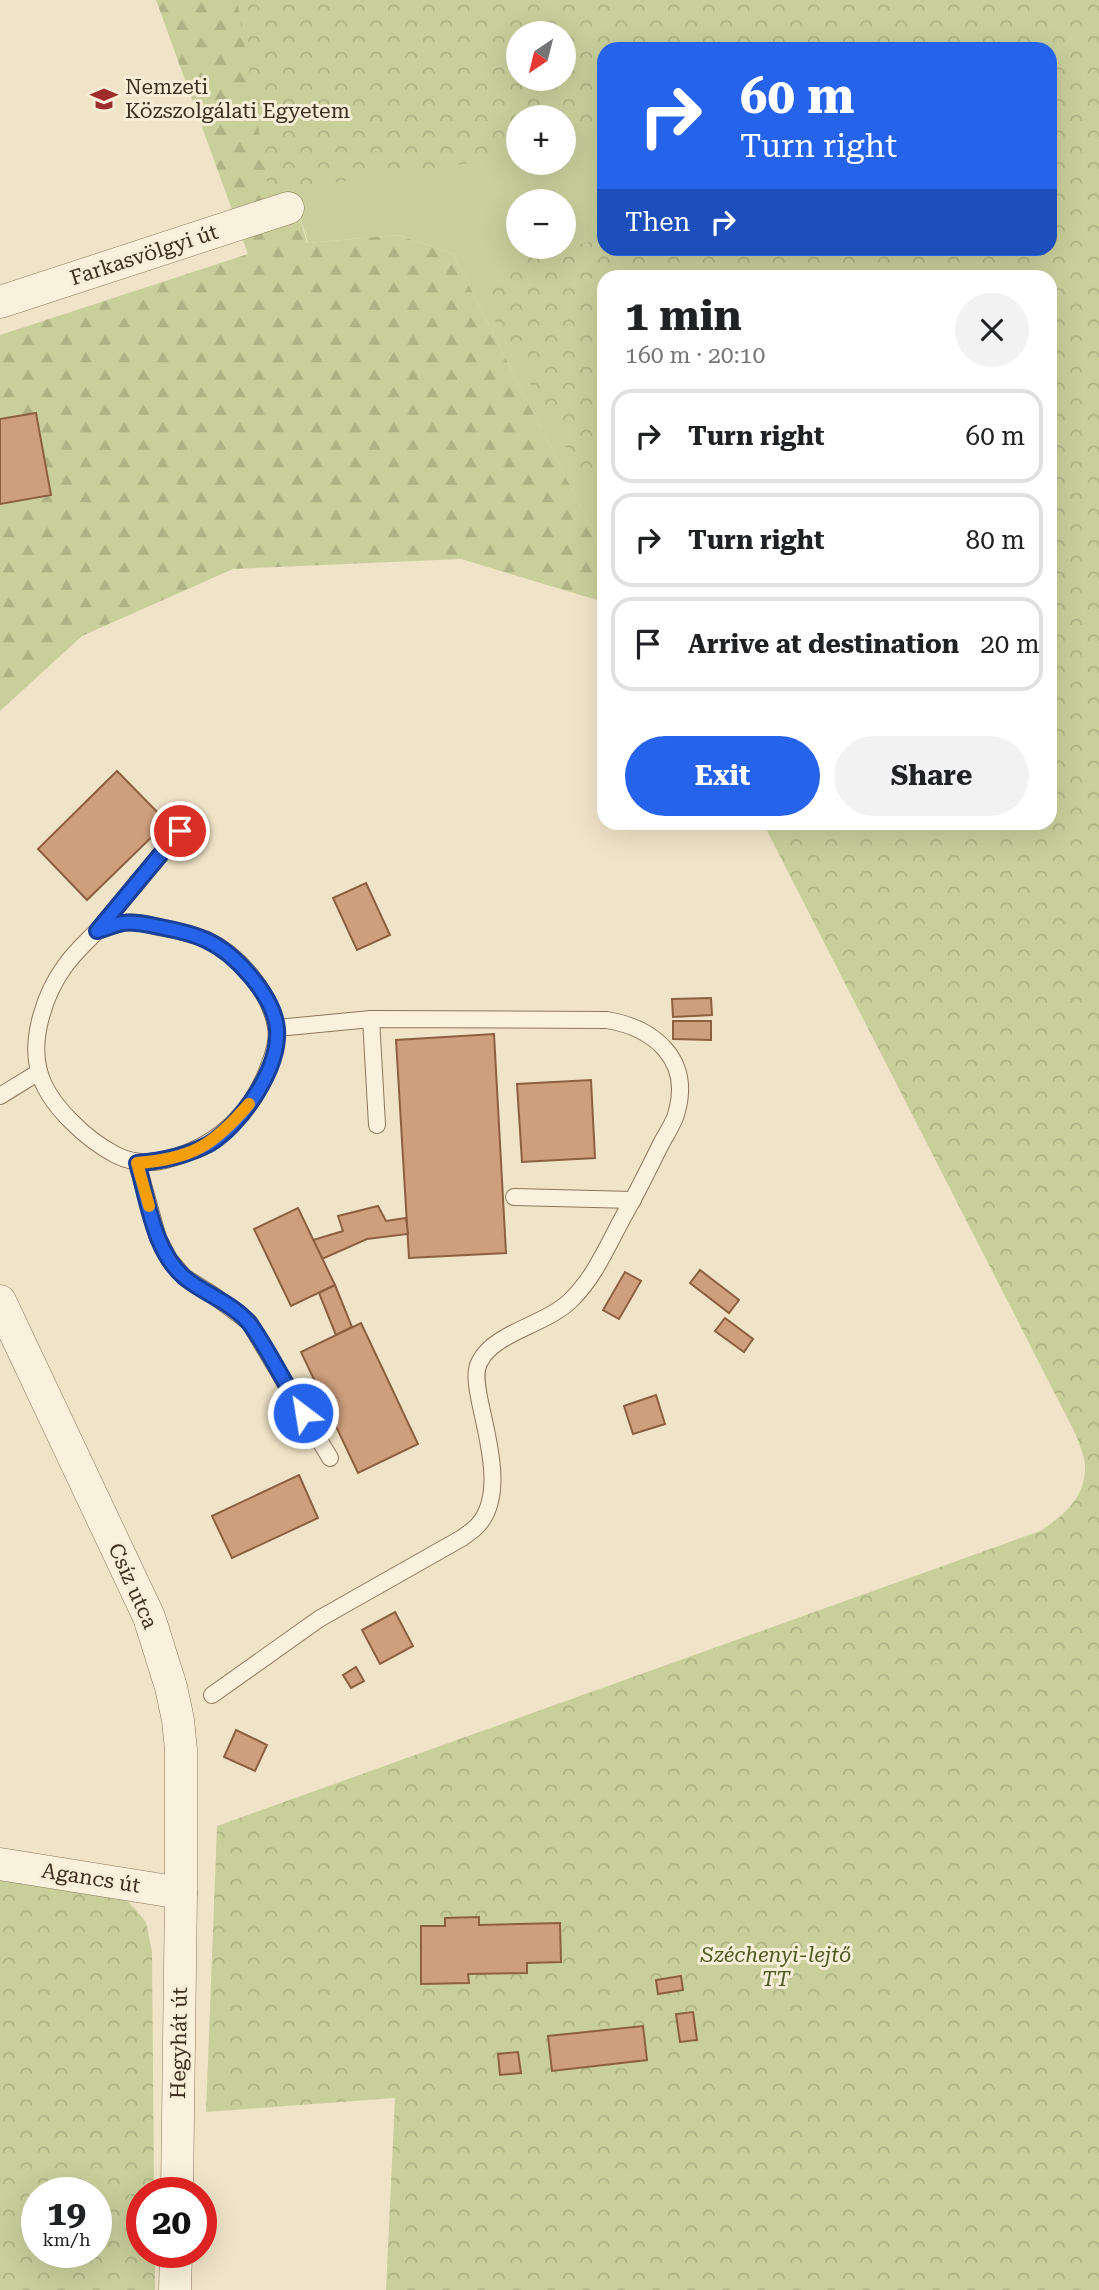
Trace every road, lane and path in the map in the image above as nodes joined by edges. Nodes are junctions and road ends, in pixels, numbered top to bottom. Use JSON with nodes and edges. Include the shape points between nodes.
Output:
{"nodes":[{"id":1,"x":288,"y":208,"type":"dead end"},
{"id":2,"x":0,"y":302,"type":"edge"},
{"id":3,"x":180,"y":831,"type":"dead end"},
{"id":4,"x":97,"y":931,"type":"junction"},
{"id":5,"x":370,"y":1019,"type":"junction"},
{"id":6,"x":277,"y":1028,"type":"junction"},
{"id":7,"x":39,"y":1072,"type":"junction"},
{"id":8,"x":0,"y":1096,"type":"edge"},
{"id":9,"x":377,"y":1125,"type":"dead end"},
{"id":10,"x":137,"y":1163,"type":"junction"},
{"id":11,"x":514,"y":1197,"type":"dead end"},
{"id":12,"x":633,"y":1200,"type":"junction"},
{"id":13,"x":0,"y":1301,"type":"edge"},
{"id":14,"x":330,"y":1458,"type":"dead end"},
{"id":15,"x":212,"y":1695,"type":"dead end"},
{"id":16,"x":0,"y":1864,"type":"edge"},
{"id":17,"x":181,"y":1893,"type":"junction"},
{"id":18,"x":177,"y":2177,"type":"edge"},
{"id":19,"x":176,"y":2268,"type":"edge"},
{"id":20,"x":175,"y":2290,"type":"edge"}],
"edges":[{"from":1,"to":2,"type":"street","name":"Farkasvölgyi út"},
{"from":3,"to":4,"type":"lane"},
{"from":4,"to":6,"type":"lane","via":[[123,923],[149,925],[208,941],[251,976]]},
{"from":4,"to":7,"type":"lane","via":[[64,967],[51,992],[39,1029]]},
{"from":5,"to":6,"type":"lane"},
{"from":5,"to":9,"type":"lane"},
{"from":5,"to":12,"type":"lane","via":[[607,1020],[645,1032],[671,1056],[680,1090],[677,1113]]},
{"from":6,"to":10,"type":"lane","via":[[266,1075],[227,1131],[185,1154]]},
{"from":7,"to":8,"type":"lane"},
{"from":7,"to":10,"type":"lane","via":[[58,1106],[90,1139]]},
{"from":10,"to":14,"type":"lane","via":[[158,1238],[169,1259],[184,1277],[249,1322]]},
{"from":11,"to":12,"type":"lane"},
{"from":12,"to":15,"type":"lane","via":[[584,1286],[569,1303],[543,1321],[496,1342],[478,1364],[478,1390],[494,1478],[488,1510],[478,1525],[319,1619]]},
{"from":13,"to":17,"type":"street","name":"Csíz utca","via":[[161,1651],[181,1750]]},
{"from":16,"to":17,"type":"street","name":"Agancs út"},
{"from":17,"to":18,"type":"street","name":"Hegyhát út"},
{"from":19,"to":20,"type":"street"}]}
